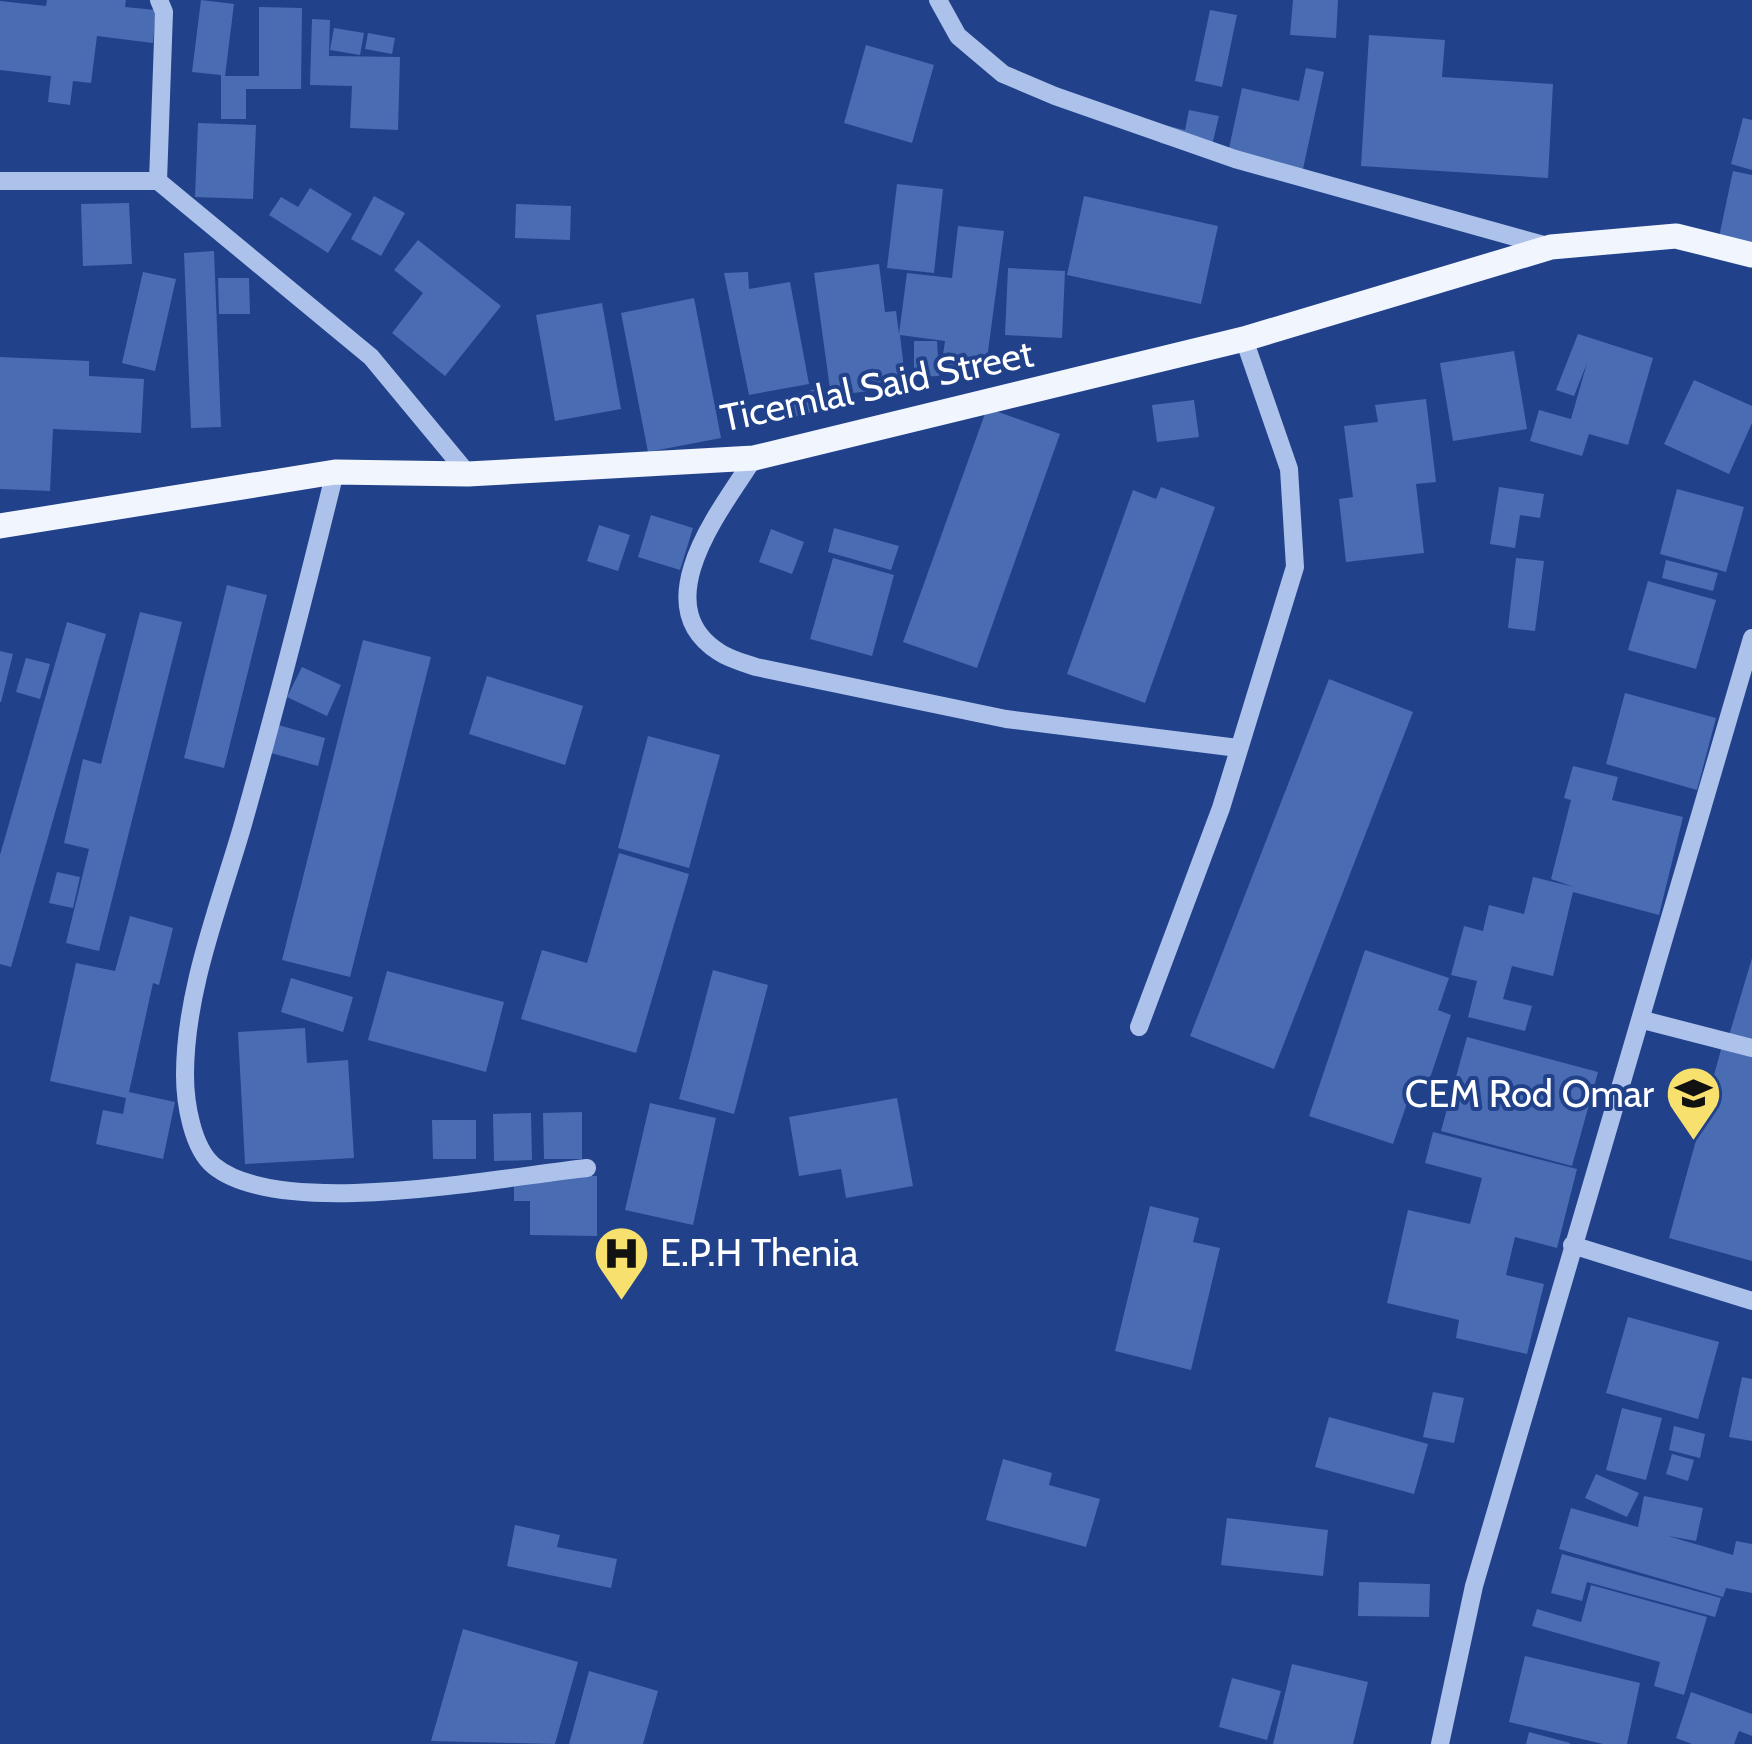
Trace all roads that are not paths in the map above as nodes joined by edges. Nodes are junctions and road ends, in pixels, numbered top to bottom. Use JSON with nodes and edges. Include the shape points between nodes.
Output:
{"nodes":[{"id":1,"x":159,"y":0,"type":"edge"},
{"id":2,"x":938,"y":0,"type":"edge"},
{"id":3,"x":0,"y":181,"type":"edge"},
{"id":4,"x":158,"y":181,"type":"junction"},
{"id":5,"x":1551,"y":247,"type":"junction"},
{"id":6,"x":1749,"y":255,"type":"edge"},
{"id":7,"x":1244,"y":339,"type":"junction"},
{"id":8,"x":754,"y":458,"type":"junction"},
{"id":9,"x":335,"y":472,"type":"junction"},
{"id":10,"x":468,"y":474,"type":"junction"},
{"id":11,"x":0,"y":526,"type":"edge"},
{"id":12,"x":1752,"y":638,"type":"edge"},
{"id":13,"x":1238,"y":748,"type":"junction"},
{"id":14,"x":1643,"y":1020,"type":"junction"},
{"id":15,"x":1139,"y":1027,"type":"dead end"},
{"id":16,"x":1752,"y":1048,"type":"edge"},
{"id":17,"x":587,"y":1168,"type":"dead end"},
{"id":18,"x":1572,"y":1245,"type":"junction"},
{"id":19,"x":1752,"y":1301,"type":"edge"},
{"id":20,"x":1440,"y":1744,"type":"edge"}],
"edges":[{"from":1,"to":4,"type":"street","via":[[164,12]]},
{"from":2,"to":5,"type":"street","via":[[958,36],[1003,74],[1054,96],[1236,159]]},
{"from":3,"to":4,"type":"street"},
{"from":4,"to":10,"type":"street","via":[[371,358]]},
{"from":5,"to":6,"type":"main road","name":"Ticemlal Said Street","via":[[1676,236]]},
{"from":5,"to":7,"type":"main road","name":"Ticemlal Said Street"},
{"from":7,"to":8,"type":"main road","name":"Ticemlal Said Street"},
{"from":7,"to":13,"type":"street","via":[[1289,469],[1295,567]]},
{"from":8,"to":10,"type":"main road","name":"Ticemlal Said Street"},
{"from":8,"to":13,"type":"street","via":[[698,548],[687,586],[694,626],[718,652],[756,668],[1006,719]]},
{"from":9,"to":10,"type":"main road","name":"Ticemlal Said Street"},
{"from":9,"to":11,"type":"main road","name":"Ticemlal Said Street"},
{"from":9,"to":17,"type":"street","via":[[289,663],[198,981],[184,1074],[191,1127],[212,1166],[262,1188],[330,1195]]},
{"from":12,"to":14,"type":"street"},
{"from":13,"to":15,"type":"street"},
{"from":14,"to":16,"type":"street"},
{"from":14,"to":18,"type":"street"},
{"from":18,"to":19,"type":"street"},
{"from":18,"to":20,"type":"street","via":[[1474,1586]]}]}
